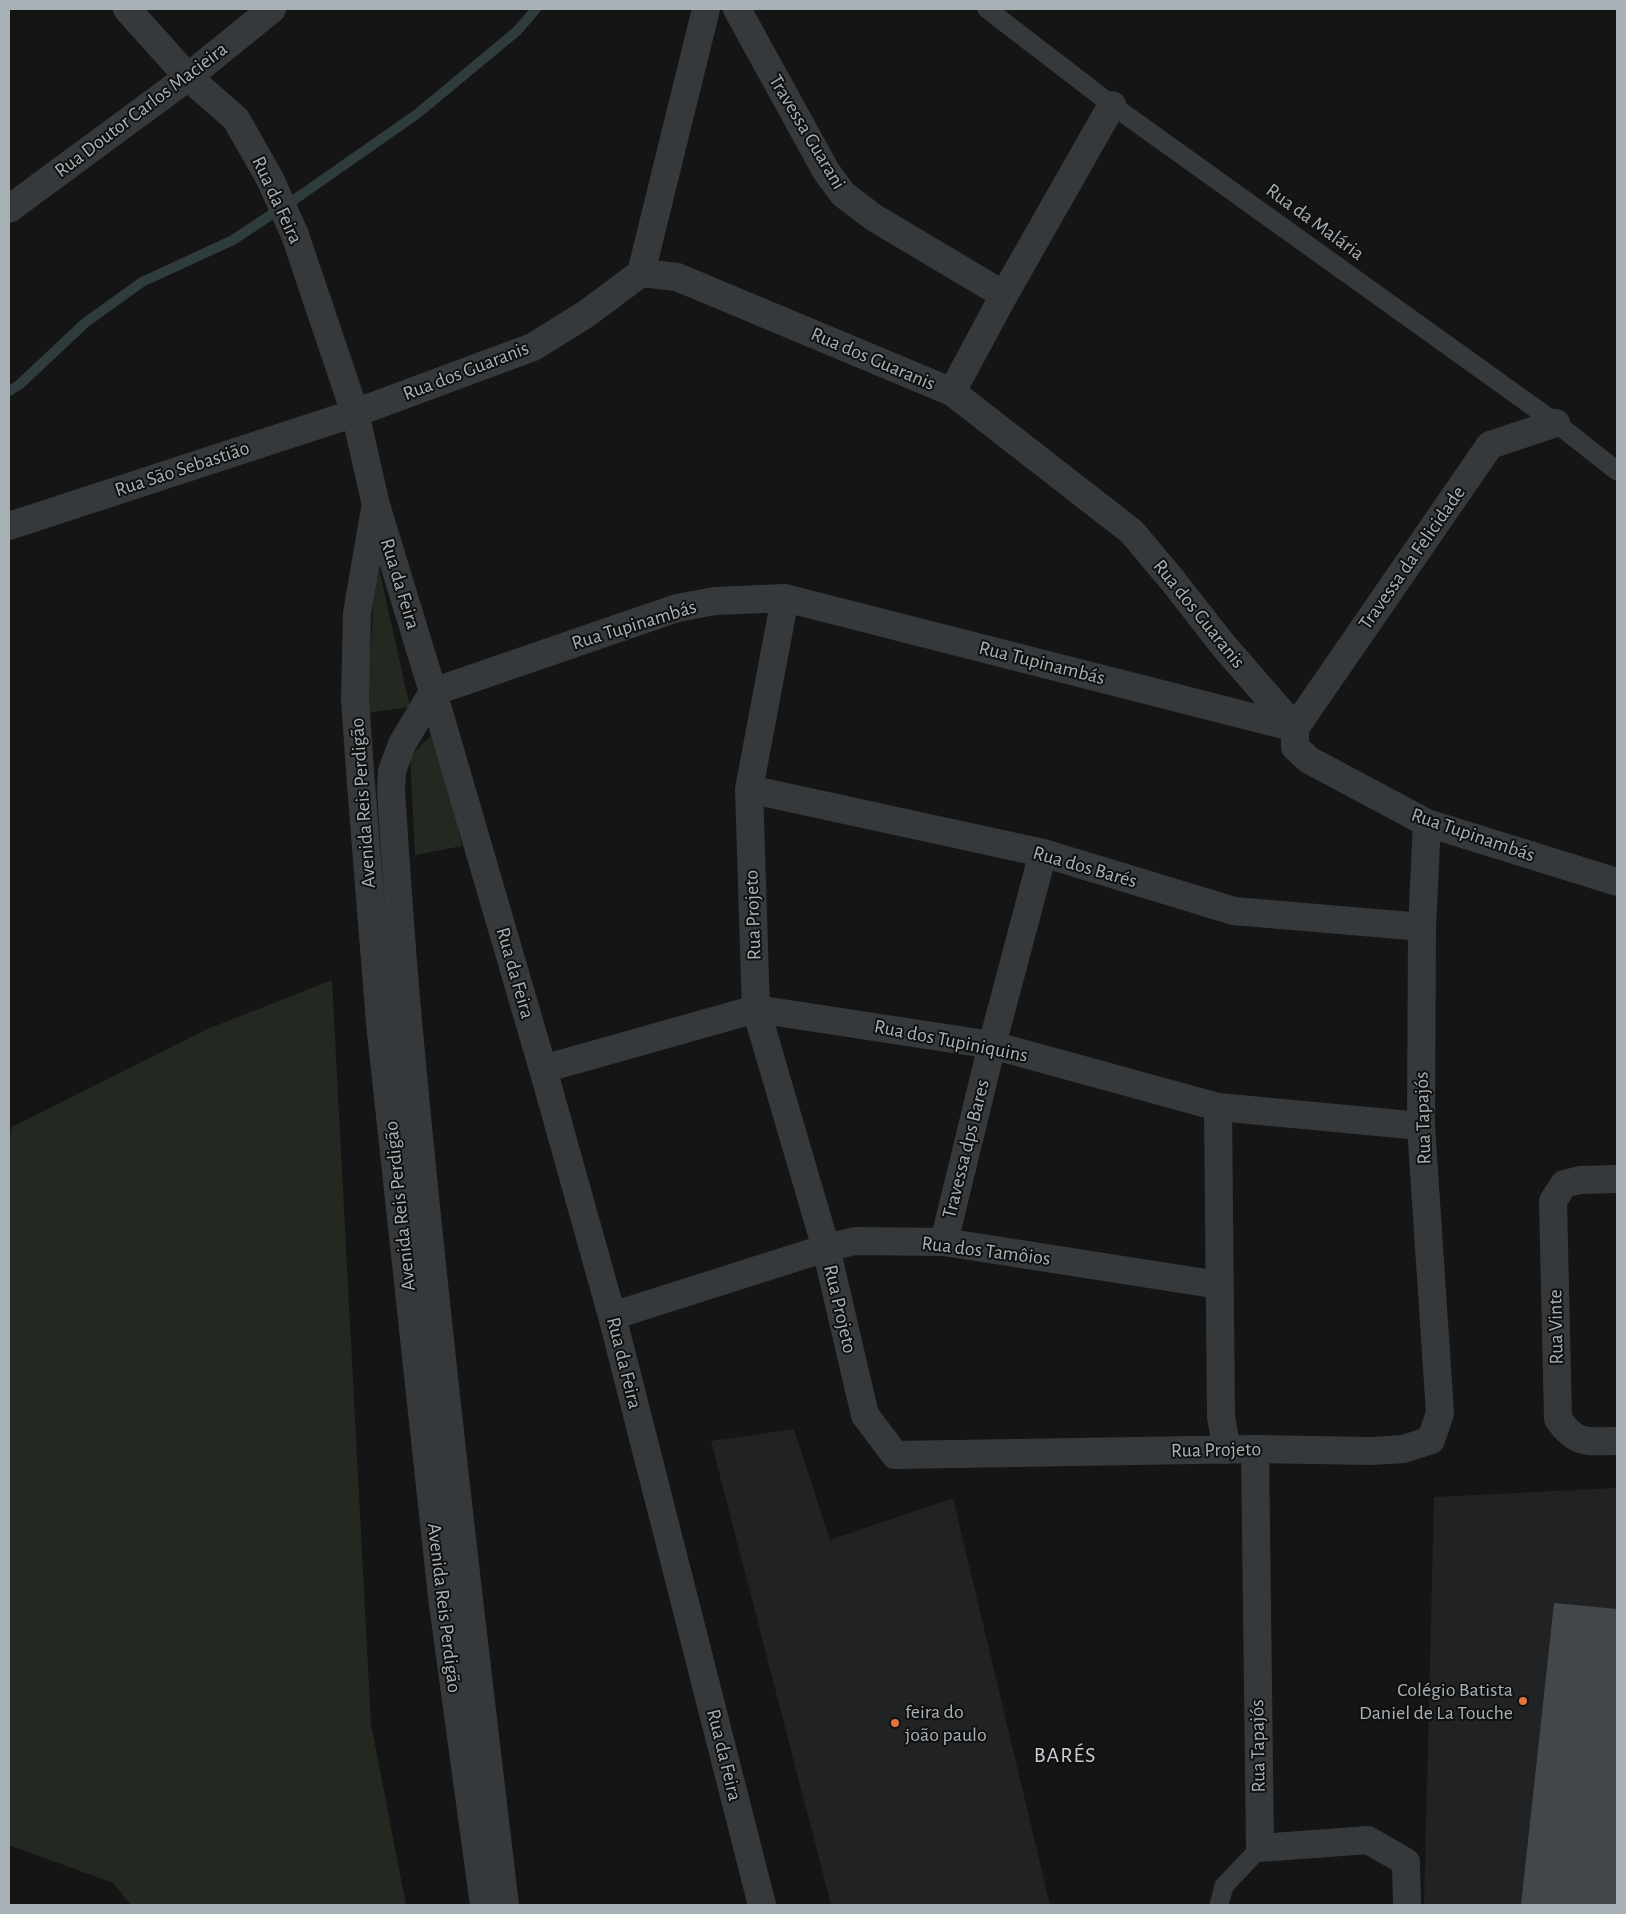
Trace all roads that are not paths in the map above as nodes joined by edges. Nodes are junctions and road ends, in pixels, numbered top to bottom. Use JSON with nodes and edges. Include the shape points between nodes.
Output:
{"nodes":[{"id":1,"x":127,"y":9,"type":"edge"},
{"id":2,"x":272,"y":9,"type":"edge"},
{"id":3,"x":706,"y":9,"type":"edge"},
{"id":4,"x":737,"y":9,"type":"edge"},
{"id":5,"x":987,"y":9,"type":"edge"},
{"id":6,"x":188,"y":77,"type":"junction"},
{"id":7,"x":1112,"y":105,"type":"junction"},
{"id":8,"x":9,"y":209,"type":"edge"},
{"id":9,"x":641,"y":273,"type":"junction"},
{"id":10,"x":1004,"y":296,"type":"junction"},
{"id":11,"x":952,"y":392,"type":"junction"},
{"id":12,"x":355,"y":413,"type":"junction"},
{"id":13,"x":1556,"y":423,"type":"junction"},
{"id":14,"x":1617,"y":471,"type":"edge"},
{"id":15,"x":376,"y":505,"type":"junction"},
{"id":16,"x":9,"y":526,"type":"edge"},
{"id":17,"x":785,"y":598,"type":"junction"},
{"id":18,"x":433,"y":692,"type":"junction"},
{"id":19,"x":1295,"y":728,"type":"junction"},
{"id":20,"x":749,"y":789,"type":"junction"},
{"id":21,"x":1427,"y":823,"type":"junction"},
{"id":22,"x":1043,"y":854,"type":"junction"},
{"id":23,"x":1617,"y":882,"type":"edge"},
{"id":24,"x":1422,"y":927,"type":"junction"},
{"id":25,"x":756,"y":1009,"type":"junction"},
{"id":26,"x":408,"y":1020,"type":"junction"},
{"id":27,"x":380,"y":1023,"type":"junction"},
{"id":28,"x":992,"y":1045,"type":"junction"},
{"id":29,"x":543,"y":1069,"type":"junction"},
{"id":30,"x":1218,"y":1107,"type":"junction"},
{"id":31,"x":1421,"y":1126,"type":"junction"},
{"id":32,"x":1617,"y":1180,"type":"edge"},
{"id":33,"x":944,"y":1242,"type":"junction"},
{"id":34,"x":826,"y":1248,"type":"junction"},
{"id":35,"x":1219,"y":1286,"type":"junction"},
{"id":36,"x":612,"y":1316,"type":"junction"},
{"id":37,"x":1440,"y":1413,"type":"joint"},
{"id":38,"x":1617,"y":1441,"type":"edge"},
{"id":39,"x":1255,"y":1449,"type":"junction"},
{"id":40,"x":1227,"y":1450,"type":"junction"},
{"id":41,"x":1260,"y":1848,"type":"junction"},
{"id":42,"x":484,"y":1905,"type":"edge"},
{"id":43,"x":505,"y":1905,"type":"edge"},
{"id":44,"x":762,"y":1905,"type":"edge"},
{"id":45,"x":1219,"y":1905,"type":"edge"},
{"id":46,"x":1407,"y":1905,"type":"edge"}],
"edges":[{"from":1,"to":6,"type":"street","name":"Rua da Feira"},
{"from":2,"to":6,"type":"street","name":"Rua Doutor Carlos Macieira"},
{"from":3,"to":9,"type":"street"},
{"from":4,"to":10,"type":"street","name":"Travessa Guarani","via":[[822,163],[843,194],[874,217]]},
{"from":5,"to":7,"type":"lane","name":"Rua da Malária"},
{"from":6,"to":8,"type":"street","name":"Rua Doutor Carlos Macieira"},
{"from":6,"to":12,"type":"street","name":"Rua da Feira","via":[[236,119],[270,179],[296,234]]},
{"from":7,"to":10,"type":"street"},
{"from":7,"to":13,"type":"lane","name":"Rua da Malária"},
{"from":9,"to":11,"type":"street","name":"Rua dos Guaranis","via":[[677,277]]},
{"from":9,"to":12,"type":"street","name":"Rua dos Guaranis","via":[[586,314],[532,347]]},
{"from":10,"to":11,"type":"street"},
{"from":11,"to":19,"type":"street","name":"Rua dos Guaranis","via":[[1132,532]]},
{"from":12,"to":15,"type":"street","name":"Rua da Feira"},
{"from":12,"to":16,"type":"street","name":"Rua São Sebastião"},
{"from":13,"to":14,"type":"lane","name":"Rua da Malária"},
{"from":13,"to":19,"type":"street","name":"Travessa da Felicidade","via":[[1490,445]]},
{"from":15,"to":18,"type":"street","name":"Rua da Feira"},
{"from":15,"to":27,"type":"street","name":"Avenida Reis Perdigão","via":[[356,613],[355,699]]},
{"from":17,"to":18,"type":"street","name":"Rua Tupinambás","via":[[715,601],[677,608]]},
{"from":17,"to":19,"type":"street","name":"Rua Tupinambás"},
{"from":17,"to":20,"type":"street","name":"Rua Projeto"},
{"from":18,"to":26,"type":"street","name":"Avenida Reis Perdigão","via":[[402,744],[392,770],[390,791]]},
{"from":18,"to":29,"type":"street","name":"Rua da Feira"},
{"from":19,"to":21,"type":"street","name":"Rua Tupinambás","via":[[1295,747],[1309,760]]},
{"from":20,"to":22,"type":"street","name":"Rua dos Barés"},
{"from":20,"to":25,"type":"street","name":"Rua Projeto"},
{"from":21,"to":23,"type":"street","name":"Rua Tupinambás"},
{"from":21,"to":24,"type":"street","name":"Rua Tapajós"},
{"from":22,"to":24,"type":"street","name":"Rua dos Barés","via":[[1234,911]]},
{"from":22,"to":28,"type":"street","name":"Travessa dps Bares"},
{"from":24,"to":31,"type":"street","name":"Rua Tapajós"},
{"from":25,"to":28,"type":"street","name":"Rua dos Tupiniquins"},
{"from":25,"to":29,"type":"street","name":"Rua dos Tupiniquins"},
{"from":25,"to":34,"type":"street","name":"Rua Projeto"},
{"from":26,"to":27,"type":"street"},
{"from":26,"to":43,"type":"street","name":"Avenida Reis Perdigão","via":[[466,1581]]},
{"from":27,"to":42,"type":"street","name":"Avenida Reis Perdigão","via":[[442,1597]]},
{"from":28,"to":30,"type":"street","name":"Rua dos Tupiniquins"},
{"from":28,"to":33,"type":"street","name":"Travessa dps Bares"},
{"from":29,"to":36,"type":"street","name":"Rua da Feira"},
{"from":30,"to":31,"type":"street","name":"Rua dos Tupiniquins"},
{"from":30,"to":35,"type":"street"},
{"from":31,"to":37,"type":"street","name":"Rua Tapajós"},
{"from":32,"to":38,"type":"street","name":"Rua Vinte","via":[[1580,1180],[1564,1184],[1553,1201],[1558,1419],[1568,1433],[1582,1441]]},
{"from":33,"to":34,"type":"street","name":"Rua dos Tamôios","via":[[855,1241]]},
{"from":33,"to":35,"type":"street","name":"Rua dos Tamôios"},
{"from":34,"to":36,"type":"street","name":"Rua dos Tamôios"},
{"from":34,"to":40,"type":"street","name":"Rua Projeto","via":[[865,1415],[895,1455]]},
{"from":35,"to":40,"type":"street","via":[[1221,1417]]},
{"from":36,"to":44,"type":"street","name":"Rua da Feira"},
{"from":37,"to":39,"type":"street","name":"Rua Projeto","via":[[1431,1440],[1404,1449]]},
{"from":39,"to":40,"type":"street","name":"Rua Projeto"},
{"from":39,"to":41,"type":"street","name":"Rua Tapajós"},
{"from":41,"to":45,"type":"lane","via":[[1224,1886]]},
{"from":41,"to":46,"type":"street","via":[[1368,1840],[1406,1862]]}]}
